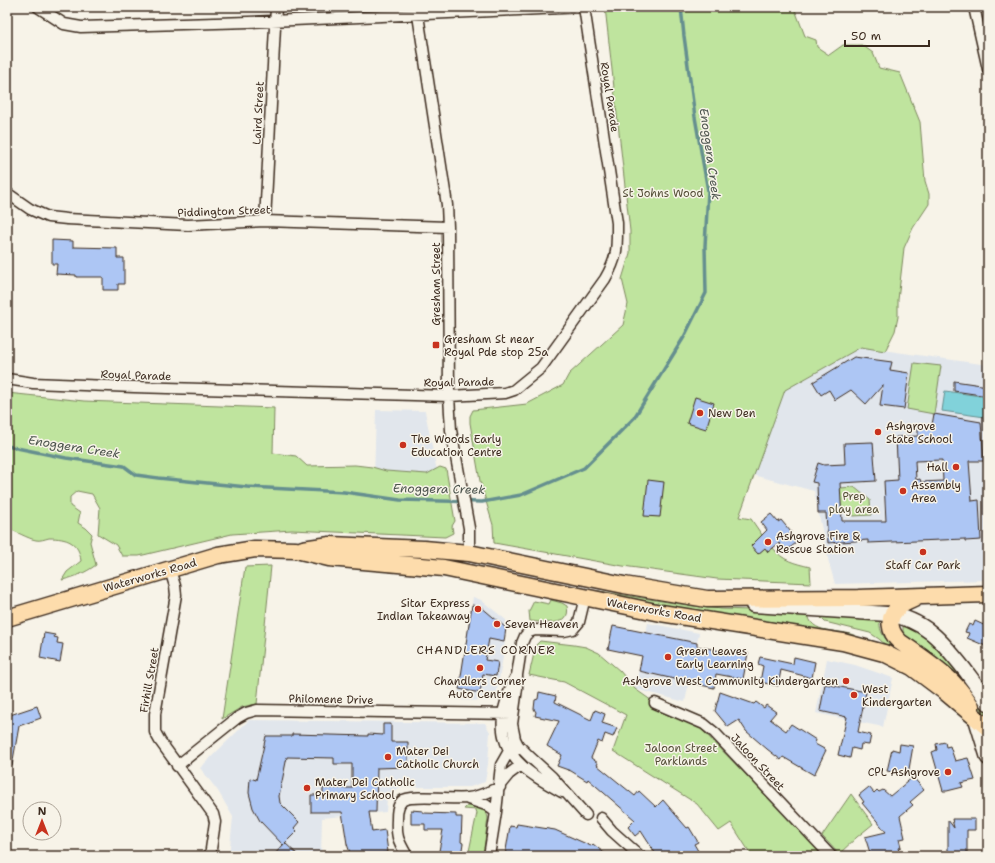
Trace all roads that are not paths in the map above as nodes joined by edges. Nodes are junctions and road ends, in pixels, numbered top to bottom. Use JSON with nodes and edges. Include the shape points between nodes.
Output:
{"nodes":[{"id":1,"x":38,"y":7,"type":"edge"},
{"id":2,"x":276,"y":7,"type":"edge"},
{"id":3,"x":584,"y":7,"type":"edge"},
{"id":4,"x":974,"y":7,"type":"edge"},
{"id":5,"x":418,"y":15,"type":"junction"},
{"id":6,"x":275,"y":20,"type":"junction"},
{"id":7,"x":988,"y":69,"type":"edge"},
{"id":8,"x":7,"y":193,"type":"edge"},
{"id":9,"x":265,"y":221,"type":"junction"},
{"id":10,"x":448,"y":227,"type":"junction"},
{"id":11,"x":7,"y":379,"type":"edge"},
{"id":12,"x":449,"y":396,"type":"junction"},
{"id":13,"x":296,"y":550,"type":"junction"},
{"id":14,"x":468,"y":553,"type":"junction"},
{"id":15,"x":170,"y":570,"type":"junction"},
{"id":16,"x":468,"y":573,"type":"junction"},
{"id":17,"x":588,"y":578,"type":"junction"},
{"id":18,"x":988,"y":594,"type":"edge"},
{"id":19,"x":919,"y":597,"type":"junction"},
{"id":20,"x":585,"y":598,"type":"junction"},
{"id":21,"x":707,"y":599,"type":"junction"},
{"id":22,"x":893,"y":614,"type":"junction"},
{"id":23,"x":7,"y":618,"type":"edge"},
{"id":24,"x":655,"y":703,"type":"dead end"},
{"id":25,"x":988,"y":703,"type":"edge"},
{"id":26,"x":508,"y":714,"type":"junction"},
{"id":27,"x":982,"y":723,"type":"edge"},
{"id":28,"x":509,"y":751,"type":"junction"},
{"id":29,"x":523,"y":751,"type":"junction"},
{"id":30,"x":988,"y":758,"type":"edge"},
{"id":31,"x":521,"y":765,"type":"junction"},
{"id":32,"x":177,"y":766,"type":"junction"},
{"id":33,"x":500,"y":786,"type":"junction"},
{"id":34,"x":567,"y":794,"type":"junction"},
{"id":35,"x":468,"y":798,"type":"junction"},
{"id":36,"x":496,"y":812,"type":"junction"},
{"id":37,"x":586,"y":815,"type":"dead end"},
{"id":38,"x":601,"y":818,"type":"dead end"},
{"id":39,"x":211,"y":852,"type":"edge"},
{"id":40,"x":407,"y":856,"type":"edge"},
{"id":41,"x":489,"y":856,"type":"edge"},
{"id":42,"x":640,"y":856,"type":"edge"},
{"id":43,"x":831,"y":856,"type":"edge"}],
"edges":[{"from":1,"to":6,"type":"street","via":[[64,24],[81,27]]},
{"from":2,"to":6,"type":"street","name":"Laird Street"},
{"from":3,"to":5,"type":"street"},
{"from":3,"to":12,"type":"street","name":"Royal Parade","via":[[617,223],[617,247],[613,266],[541,368],[514,390],[505,393]]},
{"from":4,"to":7,"type":"street"},
{"from":5,"to":6,"type":"street"},
{"from":5,"to":10,"type":"street","name":"Gresham Street","via":[[447,205]]},
{"from":6,"to":9,"type":"street","name":"Laird Street"},
{"from":8,"to":9,"type":"street","name":"Piddington Street","via":[[30,210],[67,219],[188,225]]},
{"from":9,"to":10,"type":"street","name":"Piddington Street"},
{"from":10,"to":12,"type":"street","name":"Gresham Street"},
{"from":11,"to":12,"type":"street","name":"Royal Parade","via":[[142,387]]},
{"from":12,"to":14,"type":"street","name":"Gresham Street","via":[[451,430],[468,522]]},
{"from":13,"to":14,"type":"main road","name":"Waterworks Road","via":[[330,544]]},
{"from":13,"to":15,"type":"main road","name":"Waterworks Road","via":[[243,550]]},
{"from":13,"to":16,"type":"main road","name":"Waterworks Road","via":[[329,558],[444,568]]},
{"from":14,"to":16,"type":"main road"},
{"from":14,"to":17,"type":"main road","name":"Waterworks Road"},
{"from":15,"to":23,"type":"main road","name":"Waterworks Road"},
{"from":15,"to":32,"type":"street","name":"Firhill Street","via":[[176,595],[154,726],[157,736]]},
{"from":16,"to":20,"type":"main road","name":"Waterworks Road"},
{"from":17,"to":20,"type":"main road"},
{"from":17,"to":21,"type":"main road","name":"Waterworks Road"},
{"from":18,"to":19,"type":"main road","name":"Waterworks Road"},
{"from":19,"to":21,"type":"main road","name":"Waterworks Road"},
{"from":19,"to":22,"type":"main road","via":[[900,606]]},
{"from":20,"to":26,"type":"street","via":[[579,622],[573,629],[537,630],[527,633],[523,641],[517,675],[510,688]]},
{"from":20,"to":27,"type":"main road","name":"Waterworks Road","via":[[661,613],[843,642],[870,649],[917,670]]},
{"from":21,"to":22,"type":"main road","name":"Waterworks Road","via":[[761,606]]},
{"from":22,"to":25,"type":"main road","name":"Waterworks Road","via":[[917,624],[941,640]]},
{"from":22,"to":27,"type":"main road","via":[[891,628],[895,637],[955,684]]},
{"from":24,"to":43,"type":"street","name":"Jaloon Street","via":[[704,724],[715,733]]},
{"from":26,"to":28,"type":"street","via":[[503,733]]},
{"from":26,"to":29,"type":"street","via":[[517,744]]},
{"from":26,"to":32,"type":"street","name":"Philomene Drive","via":[[257,710],[237,718]]},
{"from":27,"to":30,"type":"main road"},
{"from":28,"to":29,"type":"street"},
{"from":28,"to":31,"type":"street"},
{"from":28,"to":33,"type":"street","via":[[501,765]]},
{"from":29,"to":31,"type":"street"},
{"from":29,"to":34,"type":"street"},
{"from":31,"to":33,"type":"street","via":[[509,774]]},
{"from":31,"to":34,"type":"street","via":[[536,777]]},
{"from":32,"to":39,"type":"street","name":"Firhill Street","via":[[213,814]]},
{"from":33,"to":35,"type":"street"},
{"from":33,"to":36,"type":"street"},
{"from":34,"to":37,"type":"street"},
{"from":35,"to":36,"type":"street"},
{"from":35,"to":40,"type":"street","via":[[412,798],[402,802],[397,813],[396,833]]},
{"from":36,"to":41,"type":"street"},
{"from":38,"to":42,"type":"street"}]}
